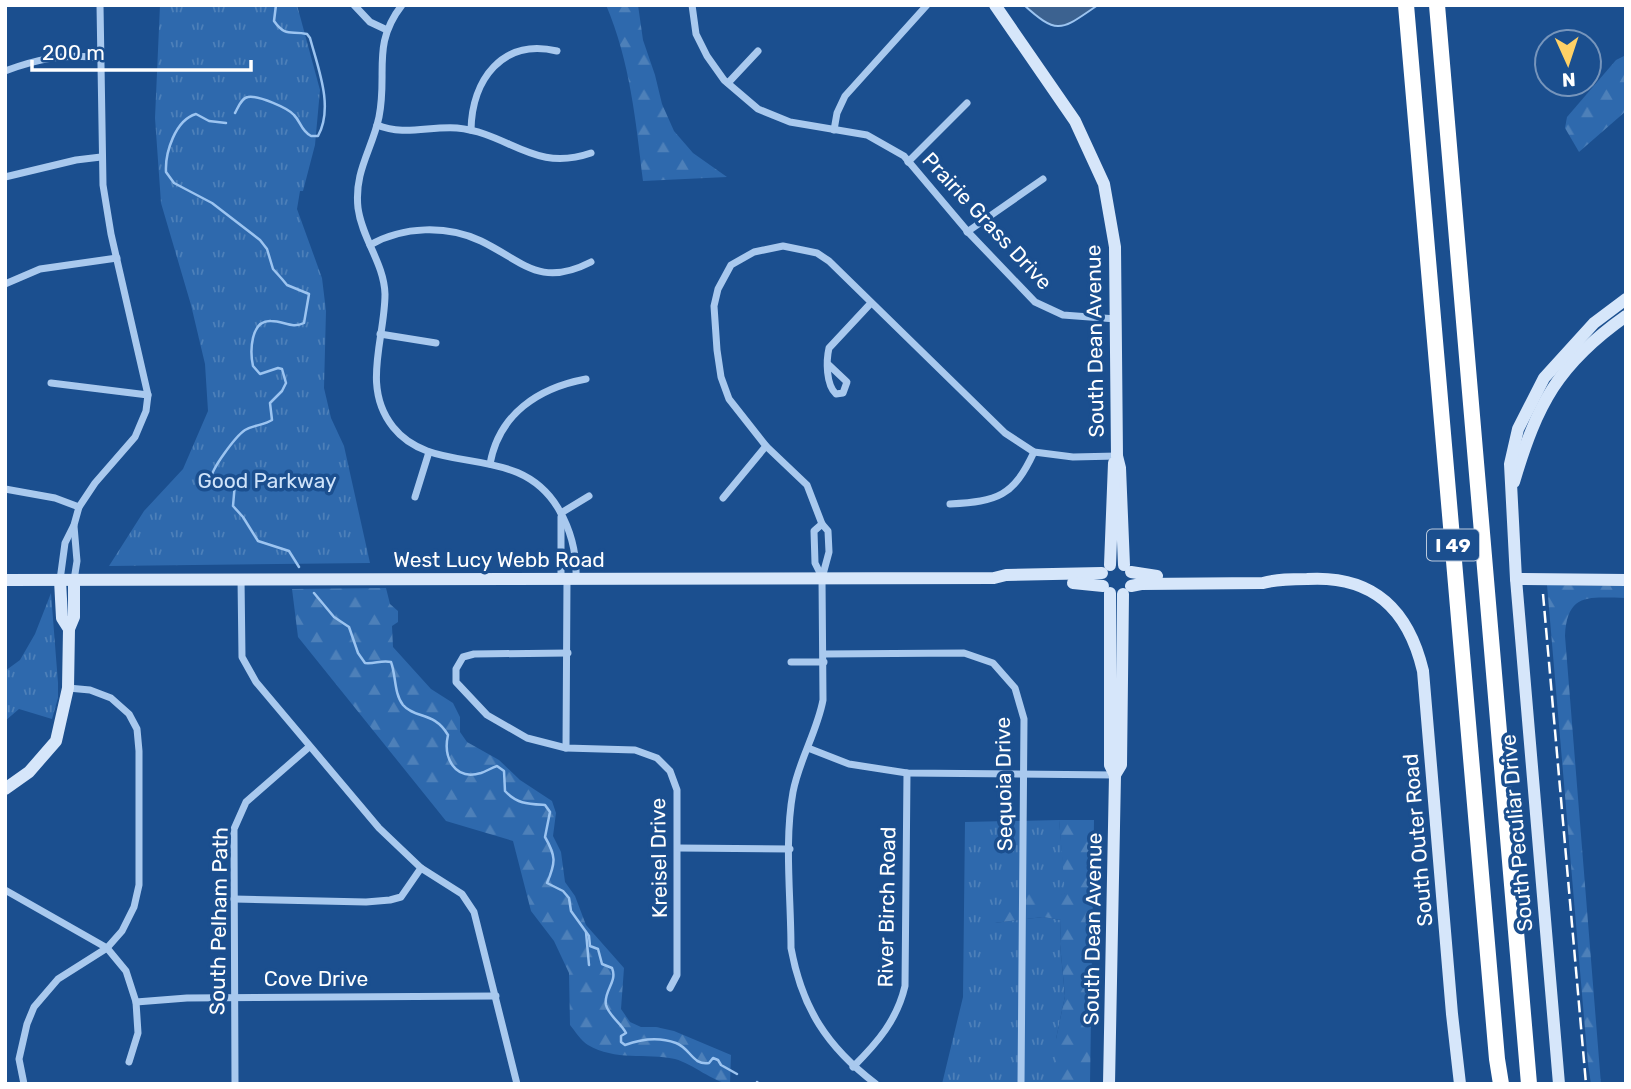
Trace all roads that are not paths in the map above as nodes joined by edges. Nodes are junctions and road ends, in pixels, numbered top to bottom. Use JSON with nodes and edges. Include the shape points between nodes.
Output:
{"nodes":[{"id":1,"x":100,"y":5,"type":"edge"},
{"id":2,"x":354,"y":5,"type":"edge"},
{"id":3,"x":402,"y":5,"type":"edge"},
{"id":4,"x":692,"y":5,"type":"edge"},
{"id":5,"x":927,"y":5,"type":"edge"},
{"id":6,"x":995,"y":5,"type":"edge"},
{"id":7,"x":1406,"y":5,"type":"edge"},
{"id":8,"x":1437,"y":5,"type":"edge"},
{"id":9,"x":387,"y":30,"type":"junction"},
{"id":10,"x":557,"y":51,"type":"dead end"},
{"id":11,"x":758,"y":51,"type":"dead end"},
{"id":12,"x":100,"y":58,"type":"junction"},
{"id":13,"x":5,"y":71,"type":"edge"},
{"id":14,"x":728,"y":83,"type":"junction"},
{"id":15,"x":967,"y":103,"type":"dead end"},
{"id":16,"x":377,"y":125,"type":"junction"},
{"id":17,"x":834,"y":130,"type":"junction"},
{"id":18,"x":471,"y":131,"type":"junction"},
{"id":19,"x":591,"y":153,"type":"dead end"},
{"id":20,"x":101,"y":157,"type":"junction"},
{"id":21,"x":908,"y":162,"type":"junction"},
{"id":22,"x":5,"y":177,"type":"edge"},
{"id":23,"x":1043,"y":179,"type":"dead end"},
{"id":24,"x":967,"y":232,"type":"junction"},
{"id":25,"x":370,"y":245,"type":"junction"},
{"id":26,"x":117,"y":258,"type":"junction"},
{"id":27,"x":591,"y":262,"type":"dead end"},
{"id":28,"x":5,"y":284,"type":"edge"},
{"id":29,"x":1626,"y":299,"type":"edge"},
{"id":30,"x":871,"y":303,"type":"junction"},
{"id":31,"x":1626,"y":316,"type":"edge"},
{"id":32,"x":1116,"y":319,"type":"junction"},
{"id":33,"x":380,"y":334,"type":"junction"},
{"id":34,"x":436,"y":342,"type":"dead end"},
{"id":35,"x":829,"y":365,"type":"dead end"},
{"id":36,"x":586,"y":379,"type":"dead end"},
{"id":37,"x":51,"y":383,"type":"dead end"},
{"id":38,"x":148,"y":395,"type":"junction"},
{"id":39,"x":766,"y":446,"type":"junction"},
{"id":40,"x":429,"y":452,"type":"junction"},
{"id":41,"x":1034,"y":452,"type":"junction"},
{"id":42,"x":1117,"y":456,"type":"junction"},
{"id":43,"x":490,"y":464,"type":"junction"},
{"id":44,"x":5,"y":489,"type":"edge"},
{"id":45,"x":1510,"y":495,"type":"junction"},
{"id":46,"x":589,"y":496,"type":"dead end"},
{"id":47,"x":415,"y":497,"type":"dead end"},
{"id":48,"x":723,"y":498,"type":"dead end"},
{"id":49,"x":950,"y":504,"type":"dead end"},
{"id":50,"x":79,"y":508,"type":"junction"},
{"id":51,"x":561,"y":513,"type":"junction"},
{"id":52,"x":822,"y":524,"type":"junction"},
{"id":53,"x":74,"y":525,"type":"junction"},
{"id":54,"x":1127,"y":568,"type":"junction"},
{"id":55,"x":241,"y":578,"type":"junction"},
{"id":56,"x":822,"y":578,"type":"junction"},
{"id":57,"x":568,"y":579,"type":"junction"},
{"id":58,"x":1516,"y":579,"type":"junction"},
{"id":59,"x":5,"y":580,"type":"edge"},
{"id":60,"x":60,"y":580,"type":"junction"},
{"id":61,"x":74,"y":580,"type":"junction"},
{"id":62,"x":1272,"y":580,"type":"junction"},
{"id":63,"x":1626,"y":580,"type":"edge"},
{"id":64,"x":1113,"y":583,"type":"junction"},
{"id":65,"x":1388,"y":603,"type":"joint"},
{"id":66,"x":69,"y":629,"type":"junction"},
{"id":67,"x":568,"y":653,"type":"junction"},
{"id":68,"x":824,"y":658,"type":"junction"},
{"id":69,"x":791,"y":662,"type":"dead end"},
{"id":70,"x":68,"y":688,"type":"junction"},
{"id":71,"x":309,"y":747,"type":"junction"},
{"id":72,"x":566,"y":748,"type":"junction"},
{"id":73,"x":807,"y":748,"type":"junction"},
{"id":74,"x":906,"y":773,"type":"junction"},
{"id":75,"x":1025,"y":774,"type":"junction"},
{"id":76,"x":1115,"y":775,"type":"junction"},
{"id":77,"x":5,"y":789,"type":"edge"},
{"id":78,"x":678,"y":848,"type":"junction"},
{"id":79,"x":790,"y":849,"type":"junction"},
{"id":80,"x":421,"y":868,"type":"junction"},
{"id":81,"x":5,"y":890,"type":"edge"},
{"id":82,"x":234,"y":899,"type":"junction"},
{"id":83,"x":107,"y":948,"type":"junction"},
{"id":84,"x":670,"y":988,"type":"dead end"},
{"id":85,"x":496,"y":996,"type":"junction"},
{"id":86,"x":236,"y":997,"type":"junction"},
{"id":87,"x":136,"y":1002,"type":"junction"},
{"id":88,"x":129,"y":1062,"type":"dead end"},
{"id":89,"x":853,"y":1067,"type":"junction"},
{"id":90,"x":24,"y":1084,"type":"edge"},
{"id":91,"x":235,"y":1084,"type":"edge"},
{"id":92,"x":517,"y":1084,"type":"edge"},
{"id":93,"x":876,"y":1084,"type":"edge"},
{"id":94,"x":1021,"y":1084,"type":"edge"},
{"id":95,"x":1109,"y":1084,"type":"edge"},
{"id":96,"x":1460,"y":1084,"type":"edge"},
{"id":97,"x":1501,"y":1084,"type":"edge"},
{"id":98,"x":1529,"y":1084,"type":"edge"},
{"id":99,"x":1559,"y":1084,"type":"edge"}],
"edges":[{"from":1,"to":12,"type":"street"},
{"from":2,"to":9,"type":"street","via":[[370,22]]},
{"from":3,"to":9,"type":"street"},
{"from":4,"to":14,"type":"street","name":"Prairie Grass Drive","via":[[696,34]]},
{"from":5,"to":17,"type":"street","via":[[845,96]]},
{"from":6,"to":32,"type":"street","name":"South Dean Avenue","via":[[1075,121],[1104,184],[1115,247]]},
{"from":7,"to":97,"type":"highway","number":"I 49"},
{"from":8,"to":98,"type":"highway","number":"I 49"},
{"from":9,"to":16,"type":"street","via":[[381,53]]},
{"from":10,"to":18,"type":"street","via":[[525,49],[492,69],[474,100]]},
{"from":11,"to":14,"type":"street"},
{"from":12,"to":13,"type":"street","via":[[58,56]]},
{"from":12,"to":20,"type":"street"},
{"from":14,"to":17,"type":"street","name":"Prairie Grass Drive","via":[[758,108],[790,122]]},
{"from":15,"to":21,"type":"street"},
{"from":16,"to":18,"type":"street","via":[[404,132]]},
{"from":16,"to":25,"type":"street","via":[[357,187],[359,213]]},
{"from":17,"to":21,"type":"street","name":"Prairie Grass Drive","via":[[867,135]]},
{"from":18,"to":19,"type":"street","via":[[543,158],[569,159]]},
{"from":20,"to":22,"type":"street"},
{"from":20,"to":26,"type":"street"},
{"from":21,"to":24,"type":"street","name":"Prairie Grass Drive"},
{"from":23,"to":24,"type":"street"},
{"from":24,"to":32,"type":"street","name":"Prairie Grass Drive","via":[[1035,302],[1063,315]]},
{"from":25,"to":27,"type":"street","via":[[392,235],[444,230],[472,237],[538,271],[571,270]]},
{"from":25,"to":33,"type":"street","via":[[383,281]]},
{"from":26,"to":28,"type":"street","via":[[40,270]]},
{"from":26,"to":38,"type":"street"},
{"from":29,"to":45,"type":"street","name":"South Peculiar Drive","via":[[1594,323],[1544,378],[1518,429],[1510,464]]},
{"from":30,"to":35,"type":"street","via":[[829,348]]},
{"from":30,"to":39,"type":"street","via":[[829,261],[800,248],[769,248],[731,265],[714,306],[721,377],[729,399]]},
{"from":30,"to":41,"type":"street","via":[[1005,433]]},
{"from":31,"to":45,"type":"street","via":[[1599,335],[1560,374],[1539,409]]},
{"from":32,"to":42,"type":"street","name":"South Dean Avenue"},
{"from":33,"to":34,"type":"street"},
{"from":33,"to":40,"type":"street","via":[[376,381],[382,408],[402,437]]},
{"from":36,"to":43,"type":"street","via":[[555,386],[519,408],[501,430]]},
{"from":37,"to":38,"type":"street"},
{"from":38,"to":50,"type":"street","via":[[135,437],[94,483]]},
{"from":39,"to":48,"type":"street"},
{"from":39,"to":52,"type":"street","via":[[807,485]]},
{"from":40,"to":43,"type":"street"},
{"from":40,"to":47,"type":"street"},
{"from":41,"to":42,"type":"street"},
{"from":41,"to":49,"type":"street","via":[[1017,483],[1004,493],[984,502]]},
{"from":42,"to":54,"type":"street","name":"South Dean Avenue"},
{"from":42,"to":64,"type":"street","name":"South Dean Avenue","via":[[1112,468]]},
{"from":43,"to":51,"type":"street","via":[[533,480]]},
{"from":44,"to":50,"type":"street","via":[[55,498]]},
{"from":45,"to":58,"type":"street","name":"South Peculiar Drive"},
{"from":46,"to":51,"type":"street"},
{"from":50,"to":53,"type":"street"},
{"from":51,"to":57,"type":"street"},
{"from":51,"to":57,"type":"street","via":[[572,541]]},
{"from":52,"to":56,"type":"street","via":[[828,531],[829,552]]},
{"from":52,"to":56,"type":"street","via":[[814,531],[815,563]]},
{"from":53,"to":60,"type":"street","via":[[65,543]]},
{"from":53,"to":61,"type":"street"},
{"from":54,"to":62,"type":"street","name":"West Lucy Webb Road","via":[[1145,575]]},
{"from":54,"to":64,"type":"street","name":"West Lucy Webb Road"},
{"from":54,"to":64,"type":"street","name":"South Dean Avenue","via":[[1133,578]]},
{"from":55,"to":57,"type":"street","name":"West Lucy Webb Road"},
{"from":55,"to":61,"type":"street","name":"West Lucy Webb Road"},
{"from":55,"to":71,"type":"street","via":[[242,657],[256,682]]},
{"from":56,"to":57,"type":"street","name":"West Lucy Webb Road"},
{"from":56,"to":64,"type":"street","name":"West Lucy Webb Road"},
{"from":56,"to":68,"type":"street"},
{"from":57,"to":67,"type":"street"},
{"from":58,"to":63,"type":"street"},
{"from":58,"to":99,"type":"street","name":"South Peculiar Drive"},
{"from":59,"to":60,"type":"street","name":"West Lucy Webb Road"},
{"from":60,"to":61,"type":"street","name":"West Lucy Webb Road"},
{"from":60,"to":66,"type":"street","via":[[62,618]]},
{"from":61,"to":66,"type":"street","via":[[74,617]]},
{"from":62,"to":64,"type":"street","name":"West Lucy Webb Road"},
{"from":62,"to":65,"type":"street","name":"West Lucy Webb Road","via":[[1340,579]]},
{"from":64,"to":76,"type":"street","name":"South Dean Avenue","via":[[1121,765]]},
{"from":65,"to":96,"type":"street","name":"South Outer Road","via":[[1412,635],[1423,671]]},
{"from":66,"to":70,"type":"street"},
{"from":67,"to":72,"type":"street"},
{"from":67,"to":72,"type":"street","name":"Kreisel Drive","via":[[474,654],[463,657],[456,669],[456,682],[486,715],[527,738]]},
{"from":68,"to":69,"type":"street","name":"Sequoia Drive"},
{"from":68,"to":73,"type":"street","via":[[820,717]]},
{"from":68,"to":75,"type":"street","name":"Sequoia Drive","via":[[964,653],[993,663],[1015,688],[1024,719]]},
{"from":70,"to":77,"type":"street","via":[[56,741],[29,772]]},
{"from":70,"to":83,"type":"street","via":[[111,698],[129,714],[137,729],[139,885],[122,931]]},
{"from":71,"to":80,"type":"street","via":[[379,828]]},
{"from":71,"to":82,"type":"street","name":"South Pelham Path","via":[[240,810],[234,829]]},
{"from":72,"to":78,"type":"street","name":"Kreisel Drive","via":[[635,750],[657,758],[670,771],[677,790]]},
{"from":73,"to":74,"type":"street","via":[[849,764]]},
{"from":73,"to":79,"type":"street","via":[[793,791]]},
{"from":74,"to":75,"type":"street"},
{"from":74,"to":89,"type":"street","name":"River Birch Road","via":[[905,986],[892,1022]]},
{"from":75,"to":76,"type":"street"},
{"from":75,"to":94,"type":"street","name":"Sequoia Drive"},
{"from":76,"to":95,"type":"street","name":"South Dean Avenue"},
{"from":78,"to":79,"type":"street"},
{"from":78,"to":84,"type":"street","name":"Kreisel Drive","via":[[677,975]]},
{"from":79,"to":89,"type":"street","via":[[795,969],[822,1031]]},
{"from":80,"to":82,"type":"street","via":[[401,897],[390,900]]},
{"from":80,"to":85,"type":"street","via":[[469,903]]},
{"from":81,"to":83,"type":"street"},
{"from":82,"to":86,"type":"street","name":"South Pelham Path"},
{"from":83,"to":87,"type":"street","via":[[125,971]]},
{"from":83,"to":90,"type":"street","via":[[58,978],[34,1007],[19,1059]]},
{"from":85,"to":86,"type":"street","name":"Cove Drive"},
{"from":85,"to":92,"type":"street"},
{"from":86,"to":87,"type":"street","name":"Cove Drive"},
{"from":86,"to":91,"type":"street","name":"South Pelham Path"},
{"from":87,"to":88,"type":"street","via":[[138,1033]]},
{"from":89,"to":93,"type":"street"}]}
